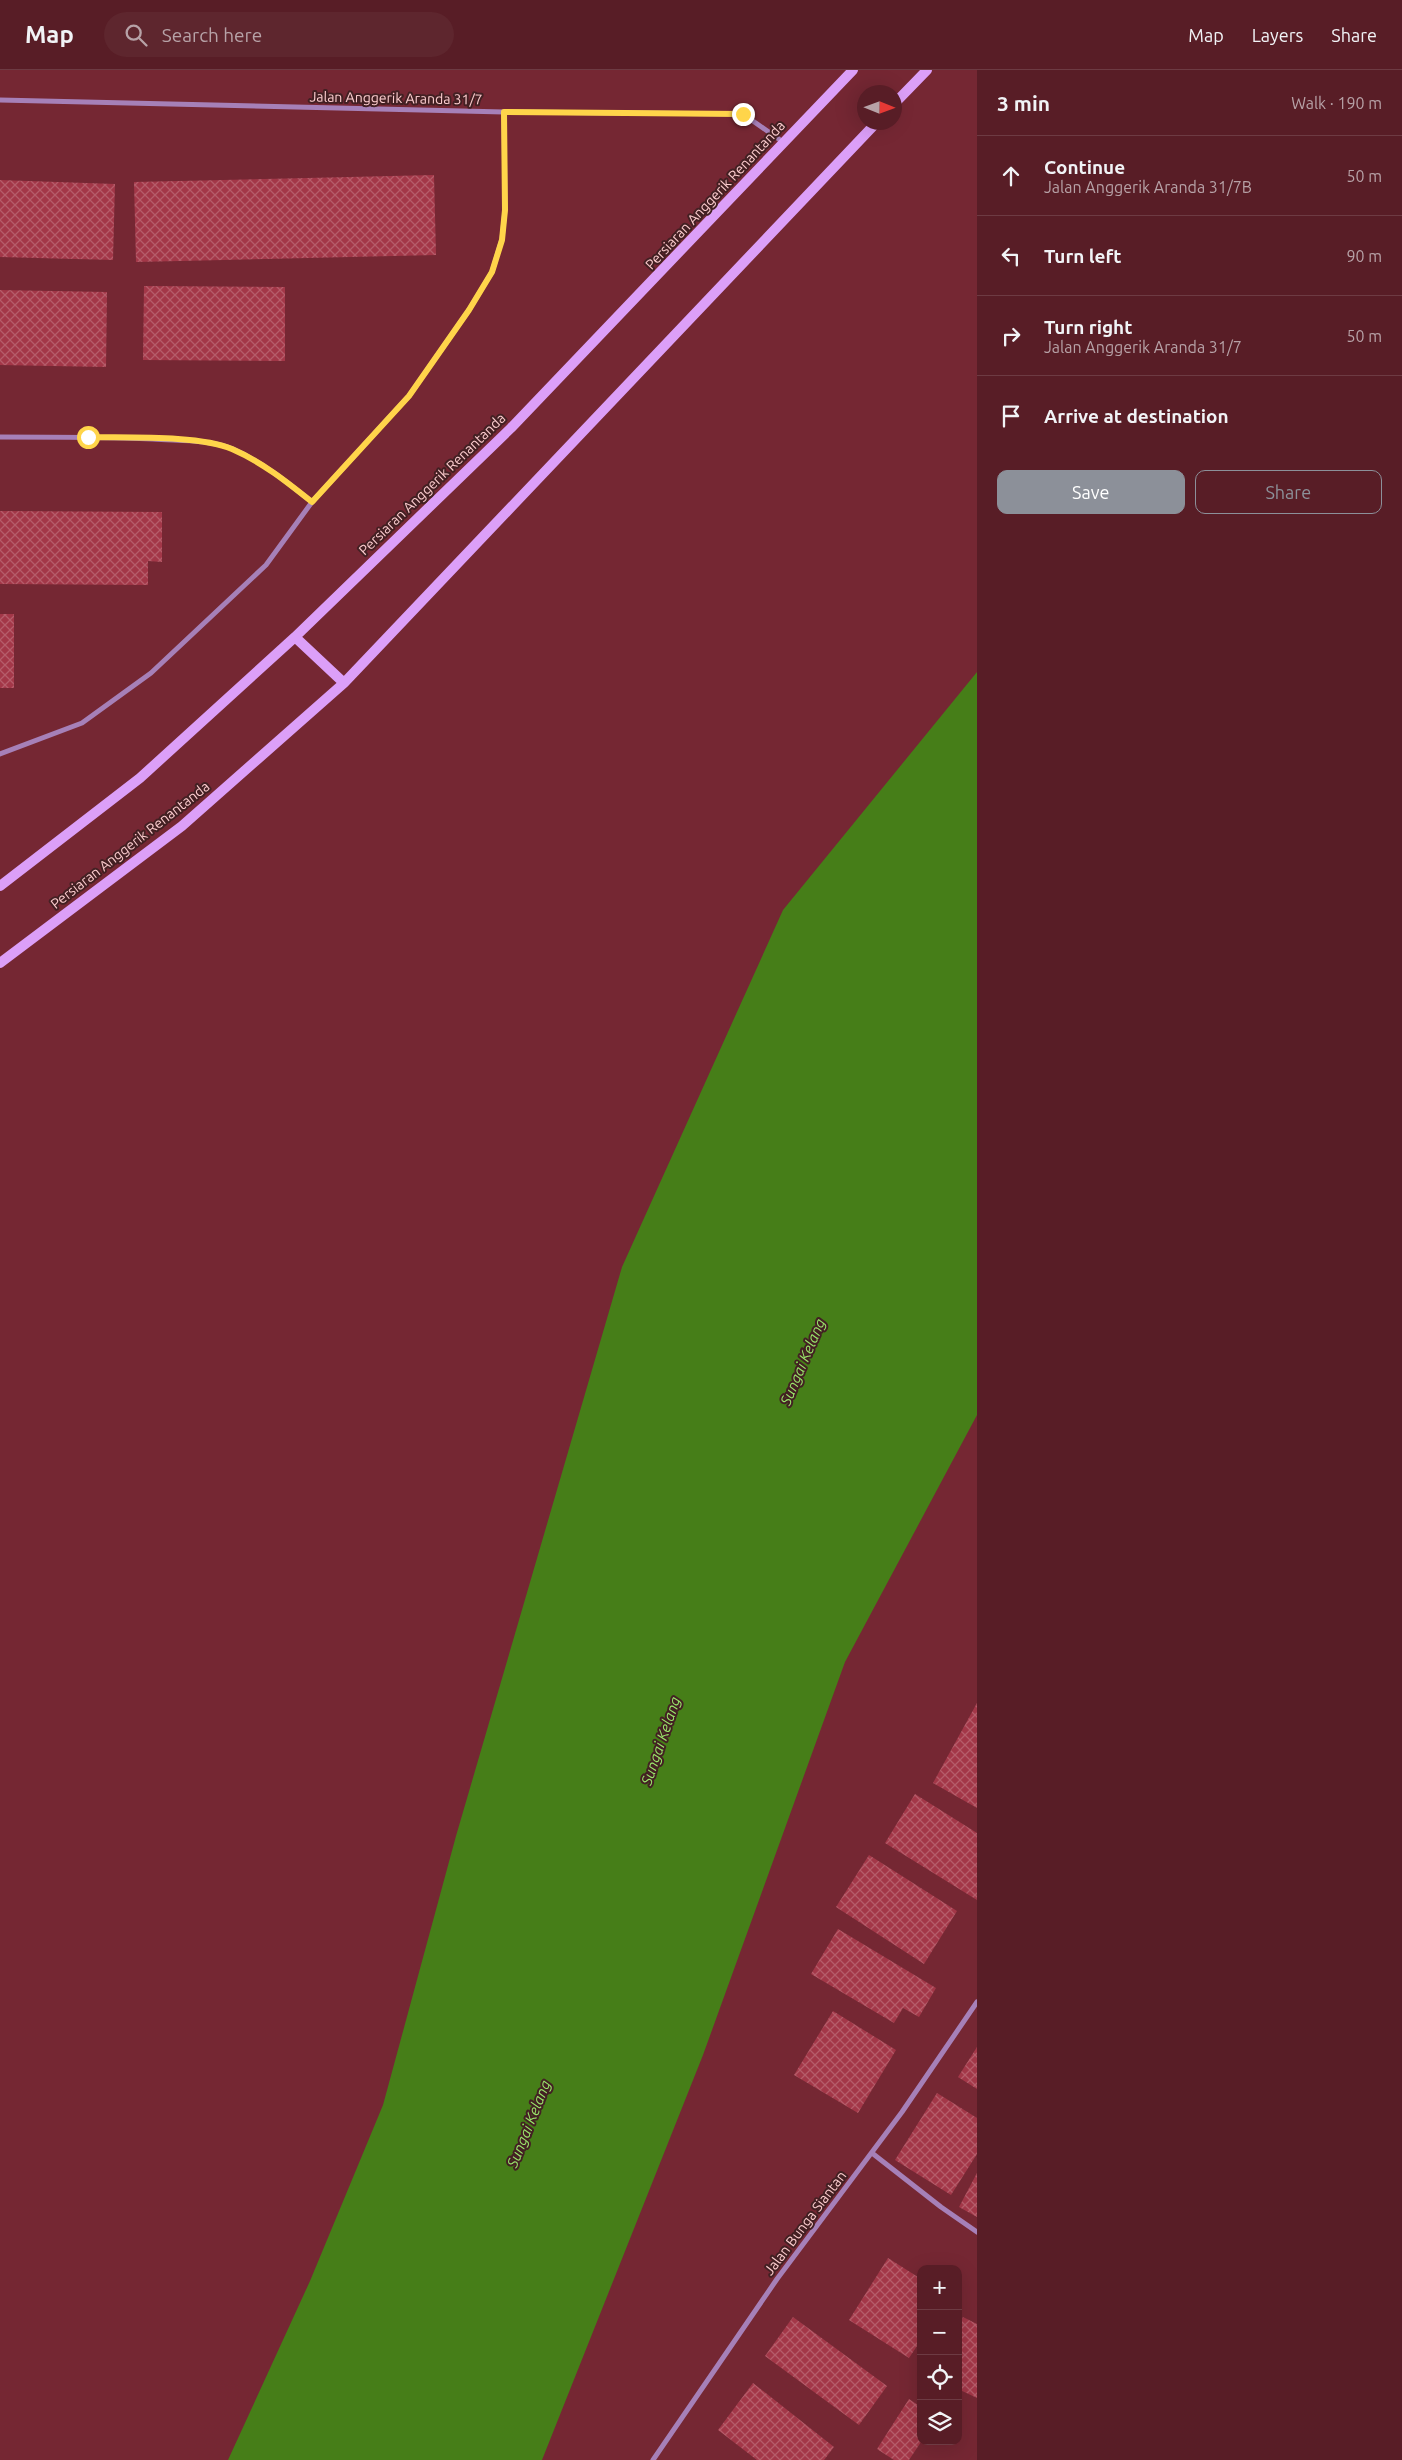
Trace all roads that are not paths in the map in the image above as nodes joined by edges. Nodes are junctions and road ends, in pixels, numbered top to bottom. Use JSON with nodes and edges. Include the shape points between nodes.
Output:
{"nodes":[{"id":1,"x":853,"y":70,"type":"edge"},
{"id":2,"x":926,"y":70,"type":"edge"},
{"id":3,"x":902,"y":96,"type":"edge"},
{"id":4,"x":0,"y":100,"type":"edge"},
{"id":5,"x":504,"y":112,"type":"junction"},
{"id":6,"x":869,"y":130,"type":"edge"},
{"id":7,"x":782,"y":142,"type":"junction"},
{"id":8,"x":0,"y":437,"type":"edge"},
{"id":9,"x":312,"y":502,"type":"junction"},
{"id":10,"x":295,"y":637,"type":"junction"},
{"id":11,"x":344,"y":683,"type":"junction"},
{"id":12,"x":0,"y":754,"type":"edge"},
{"id":13,"x":0,"y":886,"type":"edge"},
{"id":14,"x":0,"y":963,"type":"edge"},
{"id":15,"x":977,"y":2002,"type":"edge"},
{"id":16,"x":872,"y":2153,"type":"junction"},
{"id":17,"x":977,"y":2232,"type":"edge"},
{"id":18,"x":653,"y":2460,"type":"edge"}],
"edges":[{"from":1,"to":7,"type":"main road","name":"Persiaran Anggerik Renantanda"},
{"from":2,"to":3,"type":"main road"},
{"from":4,"to":5,"type":"street","name":"Jalan Anggerik Aranda 31/7"},
{"from":5,"to":7,"type":"street","name":"Jalan Anggerik Aranda 31/7","via":[[743,114]]},
{"from":5,"to":9,"type":"street","via":[[505,210],[502,240],[492,272],[409,396]]},
{"from":6,"to":11,"type":"main road","name":"Persiaran Anggerik Renantanda"},
{"from":7,"to":10,"type":"main road","name":"Persiaran Anggerik Renantanda","via":[[511,428]]},
{"from":8,"to":9,"type":"street","via":[[207,442],[232,449],[256,461]]},
{"from":9,"to":12,"type":"street","via":[[266,565],[152,673],[82,722]]},
{"from":10,"to":11,"type":"main road"},
{"from":10,"to":13,"type":"main road","name":"Persiaran Anggerik Renantanda","via":[[140,778]]},
{"from":11,"to":14,"type":"main road","name":"Persiaran Anggerik Renantanda","via":[[182,826]]},
{"from":15,"to":16,"type":"street","name":"Jalan Bunga Siantan"},
{"from":16,"to":17,"type":"street"},
{"from":16,"to":18,"type":"street","name":"Jalan Bunga Siantan","via":[[777,2279]]}]}
